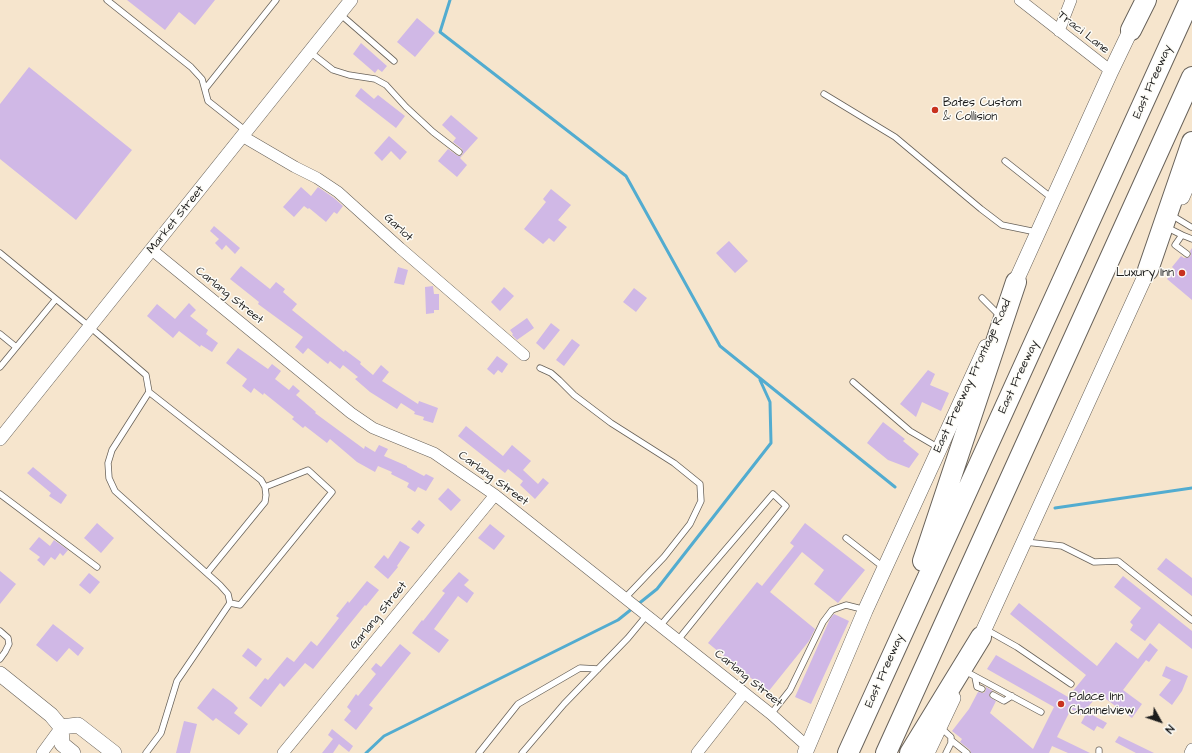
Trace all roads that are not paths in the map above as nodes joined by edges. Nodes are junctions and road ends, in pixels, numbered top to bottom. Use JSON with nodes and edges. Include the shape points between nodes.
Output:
{"nodes":[{"id":1,"x":107,"y":0,"type":"edge"},
{"id":2,"x":276,"y":0,"type":"edge"},
{"id":3,"x":351,"y":0,"type":"edge"},
{"id":4,"x":1020,"y":0,"type":"edge"},
{"id":5,"x":1071,"y":0,"type":"edge"},
{"id":6,"x":1145,"y":0,"type":"edge"},
{"id":7,"x":1190,"y":0,"type":"edge"},
{"id":8,"x":340,"y":14,"type":"junction"},
{"id":9,"x":1131,"y":30,"type":"joint"},
{"id":10,"x":1059,"y":31,"type":"junction"},
{"id":11,"x":309,"y":52,"type":"junction"},
{"id":12,"x":394,"y":61,"type":"dead end"},
{"id":13,"x":1111,"y":71,"type":"junction"},
{"id":14,"x":1192,"y":77,"type":"edge"},
{"id":15,"x":205,"y":89,"type":"junction"},
{"id":16,"x":824,"y":94,"type":"dead end"},
{"id":17,"x":244,"y":134,"type":"junction"},
{"id":18,"x":1192,"y":142,"type":"edge"},
{"id":19,"x":459,"y":152,"type":"dead end"},
{"id":20,"x":1005,"y":162,"type":"dead end"},
{"id":21,"x":1191,"y":179,"type":"edge"},
{"id":22,"x":1053,"y":199,"type":"junction"},
{"id":23,"x":1170,"y":222,"type":"junction"},
{"id":24,"x":1191,"y":227,"type":"edge"},
{"id":25,"x":1038,"y":232,"type":"junction"},
{"id":26,"x":1182,"y":235,"type":"junction"},
{"id":27,"x":1192,"y":239,"type":"edge"},
{"id":28,"x":152,"y":250,"type":"junction"},
{"id":29,"x":0,"y":253,"type":"edge"},
{"id":30,"x":1187,"y":254,"type":"dead end"},
{"id":31,"x":1148,"y":270,"type":"junction"},
{"id":32,"x":1016,"y":282,"type":"junction"},
{"id":33,"x":982,"y":298,"type":"dead end"},
{"id":34,"x":56,"y":299,"type":"junction"},
{"id":35,"x":1000,"y":316,"type":"junction"},
{"id":36,"x":90,"y":327,"type":"junction"},
{"id":37,"x":0,"y":334,"type":"edge"},
{"id":38,"x":16,"y":347,"type":"junction"},
{"id":39,"x":524,"y":355,"type":"dead end"},
{"id":40,"x":0,"y":367,"type":"edge"},
{"id":41,"x":540,"y":368,"type":"dead end"},
{"id":42,"x":853,"y":382,"type":"dead end"},
{"id":43,"x":150,"y":392,"type":"junction"},
{"id":44,"x":0,"y":439,"type":"edge"},
{"id":45,"x":940,"y":448,"type":"junction"},
{"id":46,"x":265,"y":487,"type":"junction"},
{"id":47,"x":0,"y":494,"type":"edge"},
{"id":48,"x":495,"y":495,"type":"junction"},
{"id":49,"x":846,"y":538,"type":"dead end"},
{"id":50,"x":1025,"y":542,"type":"junction"},
{"id":51,"x":97,"y":567,"type":"dead end"},
{"id":52,"x":885,"y":567,"type":"junction"},
{"id":53,"x":207,"y":573,"type":"junction"},
{"id":54,"x":625,"y":598,"type":"junction"},
{"id":55,"x":230,"y":603,"type":"junction"},
{"id":56,"x":865,"y":611,"type":"junction"},
{"id":57,"x":647,"y":615,"type":"junction"},
{"id":58,"x":1192,"y":620,"type":"edge"},
{"id":59,"x":660,"y":626,"type":"junction"},
{"id":60,"x":0,"y":631,"type":"edge"},
{"id":61,"x":983,"y":633,"type":"junction"},
{"id":62,"x":678,"y":640,"type":"junction"},
{"id":63,"x":0,"y":659,"type":"edge"},
{"id":64,"x":598,"y":669,"type":"junction"},
{"id":65,"x":886,"y":669,"type":"junction"},
{"id":66,"x":0,"y":674,"type":"edge"},
{"id":67,"x":970,"y":674,"type":"junction"},
{"id":68,"x":1071,"y":684,"type":"dead end"},
{"id":69,"x":982,"y":690,"type":"dead end"},
{"id":70,"x":744,"y":693,"type":"junction"},
{"id":71,"x":992,"y":695,"type":"dead end"},
{"id":72,"x":1012,"y":696,"type":"junction"},
{"id":73,"x":1041,"y":712,"type":"dead end"},
{"id":74,"x":771,"y":714,"type":"junction"},
{"id":75,"x":60,"y":727,"type":"junction"},
{"id":76,"x":940,"y":727,"type":"junction"},
{"id":77,"x":951,"y":740,"type":"junction"},
{"id":78,"x":1192,"y":749,"type":"edge"},
{"id":79,"x":806,"y":750,"type":"edge"},
{"id":80,"x":42,"y":753,"type":"edge"},
{"id":81,"x":73,"y":753,"type":"edge"},
{"id":82,"x":114,"y":753,"type":"edge"},
{"id":83,"x":146,"y":753,"type":"edge"},
{"id":84,"x":284,"y":753,"type":"edge"},
{"id":85,"x":479,"y":753,"type":"edge"},
{"id":86,"x":522,"y":753,"type":"edge"},
{"id":87,"x":697,"y":753,"type":"edge"},
{"id":88,"x":848,"y":753,"type":"edge"},
{"id":89,"x":886,"y":753,"type":"edge"},
{"id":90,"x":910,"y":753,"type":"edge"},
{"id":91,"x":928,"y":753,"type":"edge"},
{"id":92,"x":946,"y":753,"type":"edge"},
{"id":93,"x":967,"y":753,"type":"edge"},
{"id":94,"x":1190,"y":753,"type":"edge"}],
"edges":[{"from":1,"to":15,"type":"lane","via":[[191,66],[202,79]]},
{"from":2,"to":15,"type":"lane"},
{"from":3,"to":8,"type":"street","name":"Market Street"},
{"from":4,"to":10,"type":"street","name":"Traci Lane"},
{"from":5,"to":10,"type":"street"},
{"from":6,"to":9,"type":"highway"},
{"from":7,"to":65,"type":"highway","name":"East Freeway"},
{"from":8,"to":11,"type":"street","name":"Market Street"},
{"from":8,"to":12,"type":"lane"},
{"from":9,"to":13,"type":"main road","name":"East Freeway Frontage Road"},
{"from":10,"to":13,"type":"street","name":"Traci Lane"},
{"from":11,"to":17,"type":"street","name":"Market Street"},
{"from":11,"to":19,"type":"lane","via":[[333,70],[375,79],[386,85],[433,132]]},
{"from":13,"to":22,"type":"main road","name":"East Freeway Frontage Road"},
{"from":14,"to":89,"type":"highway"},
{"from":15,"to":17,"type":"lane","via":[[208,100]]},
{"from":16,"to":25,"type":"lane","via":[[895,137],[1002,225]]},
{"from":17,"to":28,"type":"street","name":"Market Street"},
{"from":17,"to":39,"type":"street","name":"Garlot","via":[[295,168],[338,192]]},
{"from":18,"to":31,"type":"highway"},
{"from":20,"to":22,"type":"lane"},
{"from":21,"to":23,"type":"main road"},
{"from":22,"to":25,"type":"main road","name":"East Freeway Frontage Road"},
{"from":23,"to":24,"type":"lane"},
{"from":23,"to":26,"type":"lane"},
{"from":23,"to":31,"type":"main road"},
{"from":25,"to":32,"type":"main road","name":"East Freeway Frontage Road"},
{"from":26,"to":27,"type":"lane"},
{"from":26,"to":30,"type":"lane","via":[[1175,245]]},
{"from":28,"to":36,"type":"street","name":"Market Street"},
{"from":28,"to":48,"type":"street","name":"Carlang Street","via":[[345,408],[373,428],[434,453]]},
{"from":29,"to":34,"type":"lane"},
{"from":31,"to":50,"type":"main road"},
{"from":32,"to":35,"type":"main road","name":"East Freeway Frontage Road"},
{"from":32,"to":65,"type":"highway"},
{"from":33,"to":35,"type":"lane"},
{"from":34,"to":36,"type":"lane"},
{"from":34,"to":38,"type":"lane"},
{"from":35,"to":45,"type":"main road","name":"East Freeway Frontage Road"},
{"from":36,"to":43,"type":"lane","via":[[146,375]]},
{"from":36,"to":44,"type":"street","name":"Market Street"},
{"from":37,"to":38,"type":"lane"},
{"from":38,"to":40,"type":"lane"},
{"from":41,"to":54,"type":"lane","via":[[560,380],[574,395],[611,423],[674,463],[700,484],[701,501],[690,524],[664,557]]},
{"from":42,"to":45,"type":"lane","via":[[910,431]]},
{"from":43,"to":46,"type":"lane","via":[[261,480]]},
{"from":43,"to":53,"type":"lane","via":[[112,450],[108,463],[109,478],[114,491]]},
{"from":45,"to":52,"type":"main road","name":"East Freeway Frontage Road"},
{"from":46,"to":53,"type":"lane","via":[[265,502]]},
{"from":46,"to":55,"type":"lane","via":[[308,470],[332,492],[240,605]]},
{"from":47,"to":51,"type":"lane"},
{"from":48,"to":54,"type":"street","name":"Carlang Street"},
{"from":48,"to":84,"type":"street","name":"Garlang Street"},
{"from":49,"to":52,"type":"lane"},
{"from":50,"to":58,"type":"lane","via":[[1062,546],[1094,562],[1118,561]]},
{"from":50,"to":61,"type":"main road"},
{"from":52,"to":56,"type":"main road","name":"East Freeway Frontage Road"},
{"from":53,"to":55,"type":"lane","via":[[228,594]]},
{"from":54,"to":57,"type":"street","name":"Carlang Street"},
{"from":55,"to":83,"type":"lane","via":[[177,681],[161,733]]},
{"from":56,"to":74,"type":"lane","via":[[846,605],[832,610],[823,622],[790,690]]},
{"from":56,"to":79,"type":"main road","name":"East Freeway Frontage Road"},
{"from":57,"to":59,"type":"street","name":"Carlang Street"},
{"from":57,"to":64,"type":"lane"},
{"from":59,"to":62,"type":"street","name":"Carlang Street"},
{"from":59,"to":62,"type":"lane","via":[[773,494],[786,506]]},
{"from":60,"to":63,"type":"lane","via":[[8,638],[9,644]]},
{"from":61,"to":67,"type":"main road"},
{"from":61,"to":68,"type":"lane","via":[[1017,647]]},
{"from":61,"to":90,"type":"highway"},
{"from":62,"to":70,"type":"street","name":"Carlang Street"},
{"from":64,"to":85,"type":"lane","via":[[580,668],[518,704]]},
{"from":64,"to":86,"type":"lane"},
{"from":65,"to":88,"type":"highway","name":"East Freeway"},
{"from":66,"to":75,"type":"main road","via":[[51,715]]},
{"from":67,"to":69,"type":"lane","via":[[977,687]]},
{"from":67,"to":72,"type":"lane"},
{"from":67,"to":76,"type":"main road"},
{"from":70,"to":74,"type":"street","name":"Carlang Street"},
{"from":70,"to":87,"type":"street"},
{"from":71,"to":72,"type":"lane","via":[[1004,701]]},
{"from":72,"to":73,"type":"lane"},
{"from":74,"to":79,"type":"street","name":"Carlang Street"},
{"from":75,"to":80,"type":"street"},
{"from":75,"to":81,"type":"main road","via":[[62,744]]},
{"from":75,"to":82,"type":"main road","via":[[78,725]]},
{"from":76,"to":77,"type":"lane"},
{"from":76,"to":91,"type":"main road"},
{"from":77,"to":92,"type":"lane"},
{"from":77,"to":93,"type":"lane"},
{"from":78,"to":94,"type":"street"}]}
